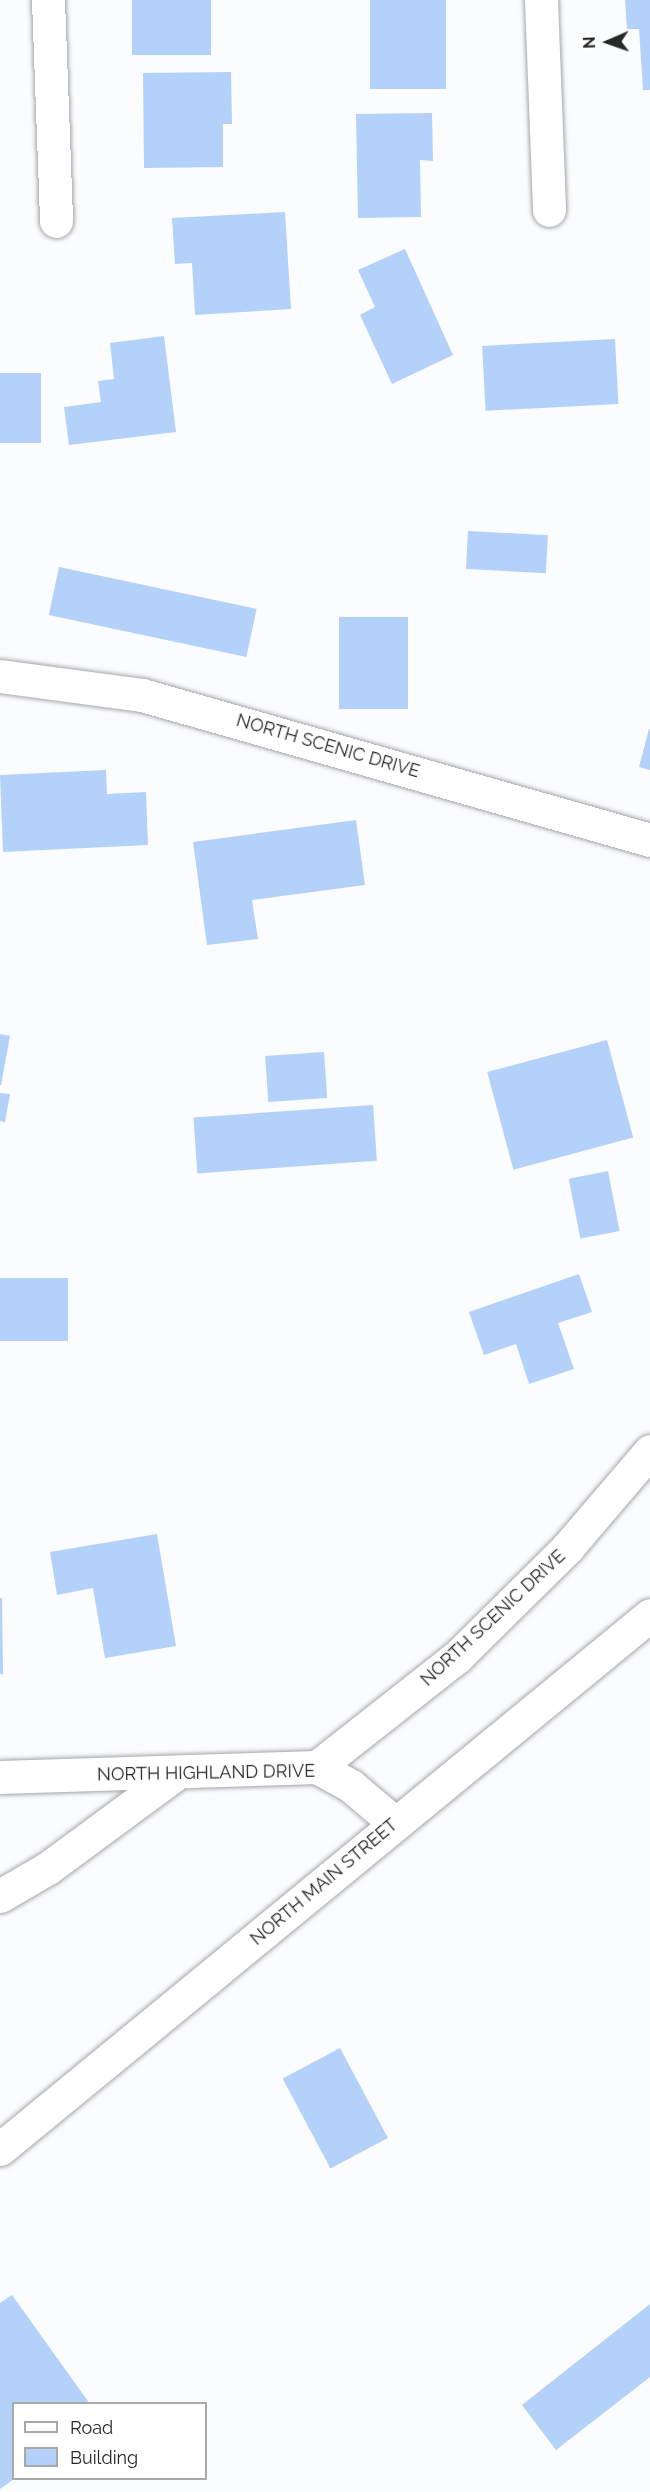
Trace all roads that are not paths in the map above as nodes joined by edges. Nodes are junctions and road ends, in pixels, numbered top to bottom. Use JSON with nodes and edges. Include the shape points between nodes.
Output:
{"nodes":[{"id":1,"x":48,"y":0,"type":"edge"},
{"id":2,"x":541,"y":0,"type":"edge"},
{"id":3,"x":549,"y":210,"type":"dead end"},
{"id":4,"x":57,"y":221,"type":"dead end"},
{"id":5,"x":0,"y":676,"type":"edge"},
{"id":6,"x":650,"y":840,"type":"edge"},
{"id":7,"x":650,"y":1450,"type":"edge"},
{"id":8,"x":650,"y":1615,"type":"edge"},
{"id":9,"x":317,"y":1767,"type":"junction"},
{"id":10,"x":173,"y":1776,"type":"junction"},
{"id":11,"x":0,"y":1777,"type":"edge"},
{"id":12,"x":395,"y":1823,"type":"junction"},
{"id":13,"x":0,"y":1896,"type":"edge"},
{"id":14,"x":0,"y":2150,"type":"edge"}],
"edges":[{"from":1,"to":4,"type":"street"},
{"from":2,"to":3,"type":"street"},
{"from":5,"to":6,"type":"street","name":"NORTH SCENIC DRIVE","via":[[142,695]]},
{"from":7,"to":9,"type":"street","name":"NORTH SCENIC DRIVE","via":[[568,1547],[457,1657]]},
{"from":8,"to":12,"type":"street","name":"NORTH MAIN STREET"},
{"from":9,"to":10,"type":"street","name":"NORTH HIGHLAND DRIVE"},
{"from":9,"to":12,"type":"street","name":"NORTH HIGHLAND DRIVE","via":[[351,1786]]},
{"from":10,"to":11,"type":"street","name":"NORTH HIGHLAND DRIVE"},
{"from":10,"to":13,"type":"street","via":[[48,1868]]},
{"from":12,"to":14,"type":"street","name":"NORTH MAIN STREET"}]}
